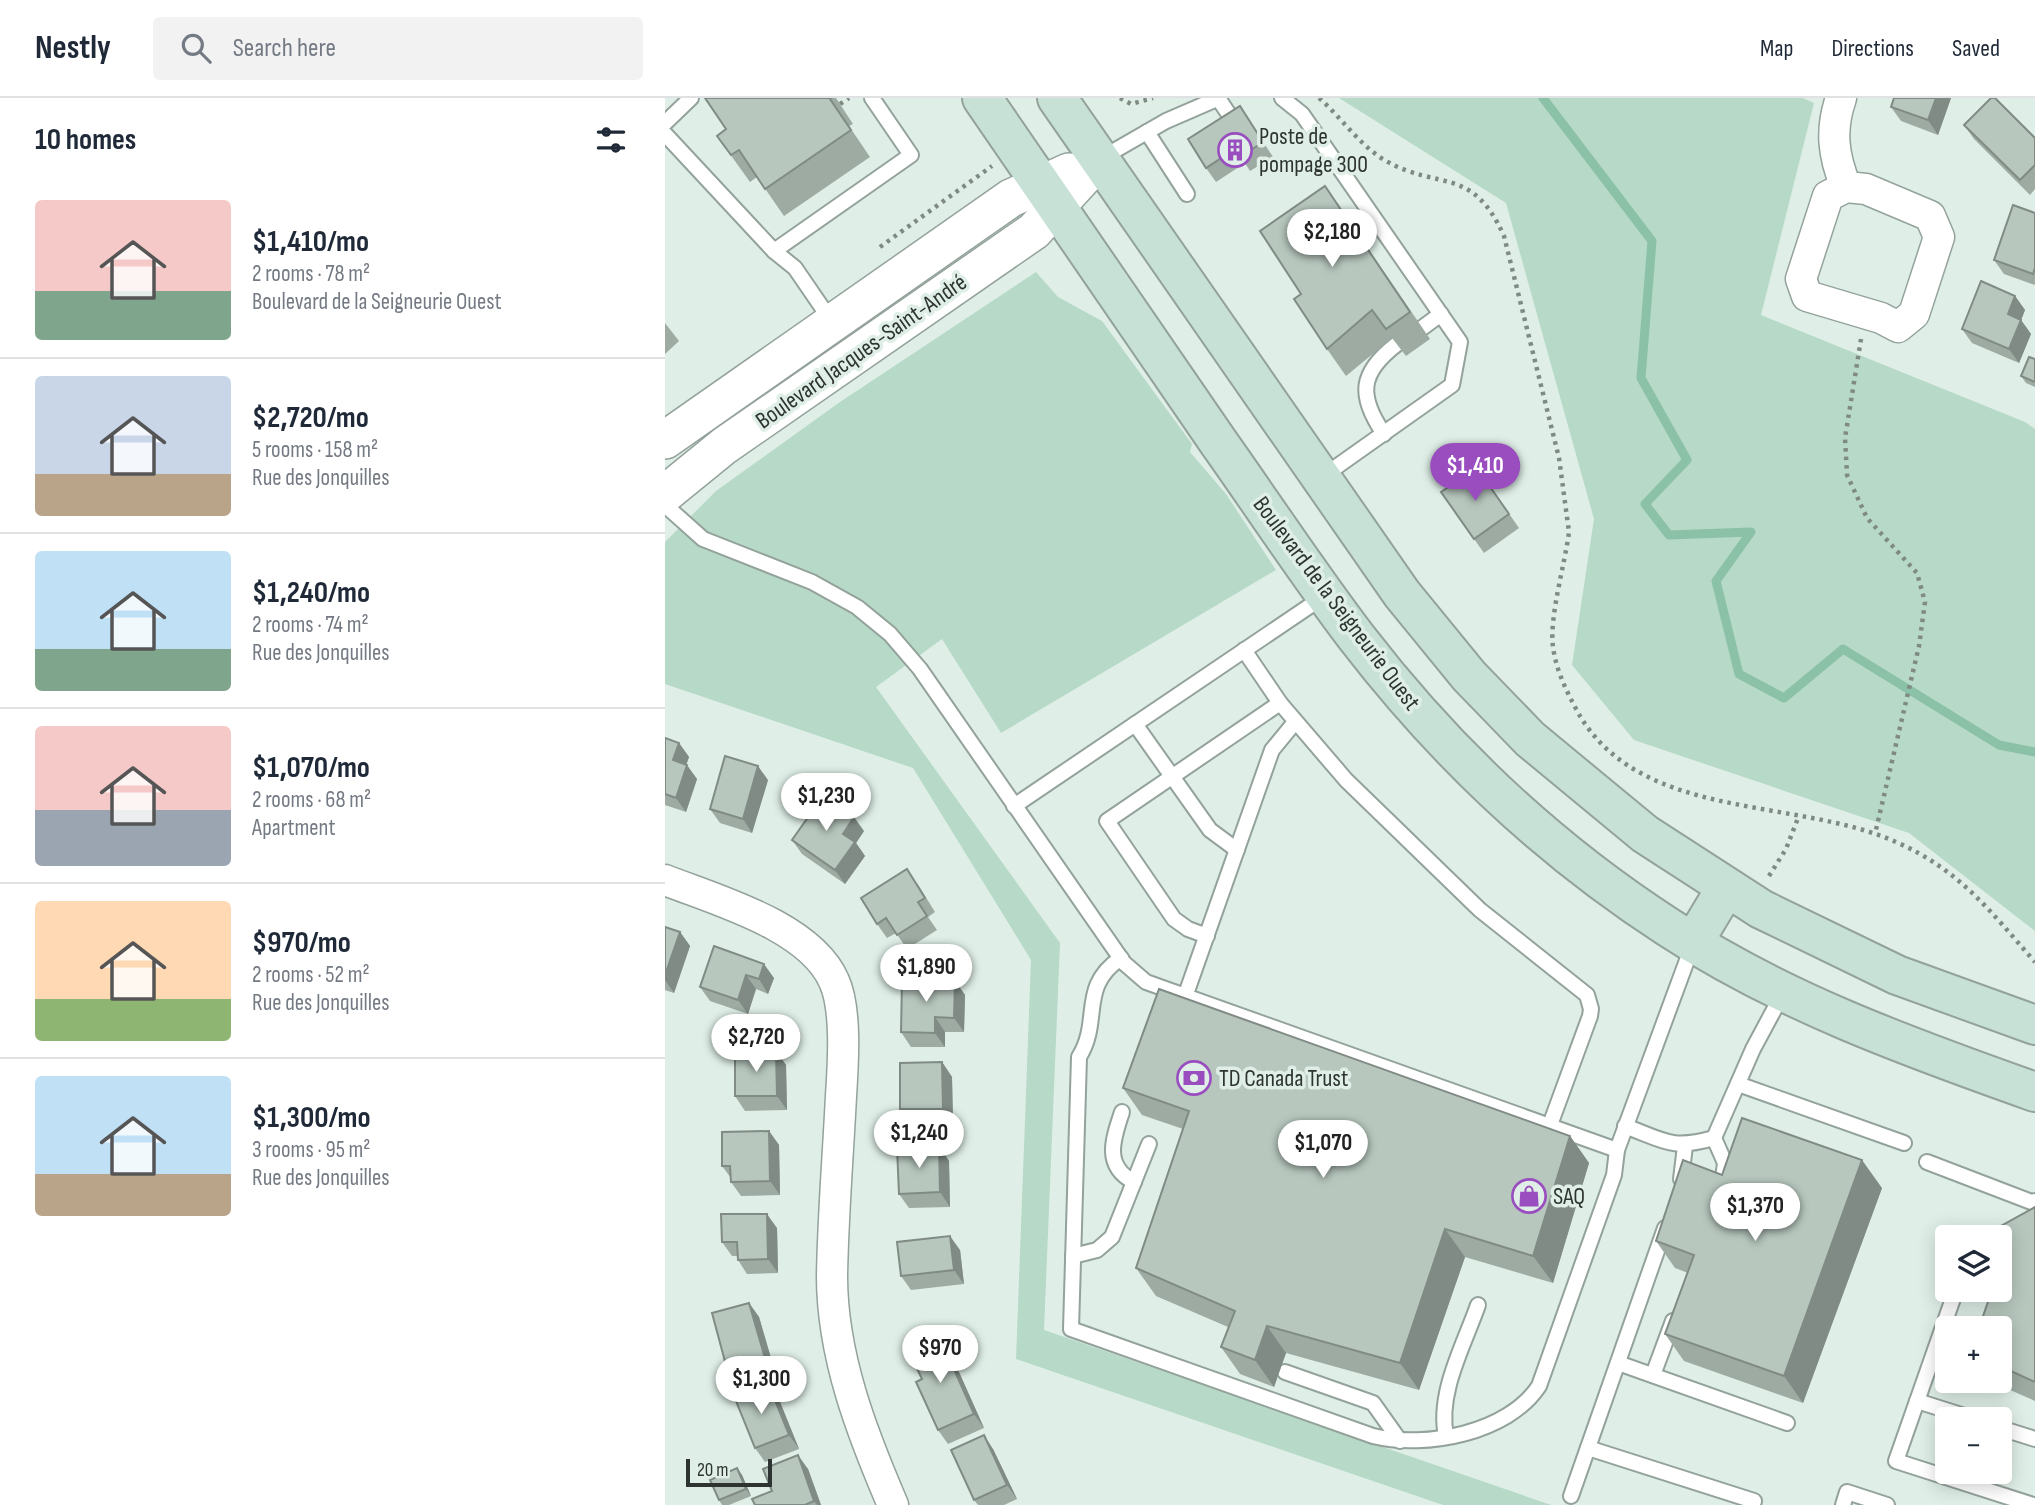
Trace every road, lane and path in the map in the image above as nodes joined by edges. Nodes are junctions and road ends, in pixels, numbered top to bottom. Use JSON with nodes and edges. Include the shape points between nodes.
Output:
{"nodes":[{"id":1,"x":691,"y":98,"type":"edge"},
{"id":2,"x":849,"y":98,"type":"edge"},
{"id":3,"x":872,"y":98,"type":"edge"},
{"id":4,"x":982,"y":98,"type":"edge"},
{"id":5,"x":1057,"y":98,"type":"edge"},
{"id":6,"x":1120,"y":98,"type":"edge"},
{"id":7,"x":1153,"y":98,"type":"edge"},
{"id":8,"x":1219,"y":98,"type":"edge"},
{"id":9,"x":1282,"y":98,"type":"edge"},
{"id":10,"x":1319,"y":98,"type":"edge"},
{"id":11,"x":1842,"y":98,"type":"edge"},
{"id":12,"x":840,"y":104,"type":"dead end"},
{"id":13,"x":1131,"y":104,"type":"junction"},
{"id":14,"x":1131,"y":113,"type":"dead end"},
{"id":15,"x":665,"y":123,"type":"edge"},
{"id":16,"x":1238,"y":128,"type":"edge"},
{"id":17,"x":1147,"y":132,"type":"junction"},
{"id":18,"x":665,"y":134,"type":"edge"},
{"id":19,"x":1099,"y":160,"type":"junction"},
{"id":20,"x":989,"y":167,"type":"dead end"},
{"id":21,"x":1846,"y":187,"type":"junction"},
{"id":22,"x":1187,"y":194,"type":"dead end"},
{"id":23,"x":1048,"y":196,"type":"junction"},
{"id":24,"x":774,"y":251,"type":"junction"},
{"id":25,"x":874,"y":257,"type":"dead end"},
{"id":26,"x":1441,"y":314,"type":"junction"},
{"id":27,"x":1422,"y":328,"type":"dead end"},
{"id":28,"x":1863,"y":332,"type":"dead end"},
{"id":29,"x":843,"y":338,"type":"junction"},
{"id":30,"x":1397,"y":344,"type":"edge"},
{"id":31,"x":1384,"y":434,"type":"junction"},
{"id":32,"x":665,"y":440,"type":"edge"},
{"id":33,"x":1319,"y":478,"type":"junction"},
{"id":34,"x":665,"y":494,"type":"edge"},
{"id":35,"x":665,"y":505,"type":"edge"},
{"id":36,"x":1326,"y":595,"type":"junction"},
{"id":37,"x":1244,"y":650,"type":"junction"},
{"id":38,"x":1280,"y":703,"type":"junction"},
{"id":39,"x":1295,"y":722,"type":"junction"},
{"id":40,"x":1135,"y":724,"type":"junction"},
{"id":41,"x":1172,"y":777,"type":"junction"},
{"id":42,"x":1014,"y":806,"type":"junction"},
{"id":43,"x":1798,"y":818,"type":"junction"},
{"id":44,"x":1875,"y":834,"type":"junction"},
{"id":45,"x":1237,"y":850,"type":"junction"},
{"id":46,"x":665,"y":880,"type":"edge"},
{"id":47,"x":1763,"y":884,"type":"dead end"},
{"id":48,"x":1726,"y":888,"type":"junction"},
{"id":49,"x":1207,"y":936,"type":"junction"},
{"id":50,"x":1693,"y":943,"type":"junction"},
{"id":51,"x":1121,"y":958,"type":"junction"},
{"id":52,"x":2035,"y":962,"type":"edge"},
{"id":53,"x":1783,"y":991,"type":"junction"},
{"id":54,"x":1187,"y":995,"type":"junction"},
{"id":55,"x":2035,"y":1025,"type":"edge"},
{"id":56,"x":1738,"y":1084,"type":"junction"},
{"id":57,"x":2035,"y":1093,"type":"edge"},
{"id":58,"x":1122,"y":1112,"type":"edge"},
{"id":59,"x":1550,"y":1125,"type":"junction"},
{"id":60,"x":1625,"y":1126,"type":"junction"},
{"id":61,"x":1714,"y":1138,"type":"junction"},
{"id":62,"x":1903,"y":1143,"type":"dead end"},
{"id":63,"x":1149,"y":1144,"type":"dead end"},
{"id":64,"x":1685,"y":1146,"type":"junction"},
{"id":65,"x":1617,"y":1150,"type":"junction"},
{"id":66,"x":1927,"y":1162,"type":"dead end"},
{"id":67,"x":1134,"y":1182,"type":"junction"},
{"id":68,"x":1678,"y":1192,"type":"edge"},
{"id":69,"x":1720,"y":1194,"type":"edge"},
{"id":70,"x":2035,"y":1202,"type":"edge"},
{"id":71,"x":1671,"y":1213,"type":"edge"},
{"id":72,"x":2024,"y":1220,"type":"edge"},
{"id":73,"x":1073,"y":1256,"type":"junction"},
{"id":74,"x":1952,"y":1302,"type":"edge"},
{"id":75,"x":1478,"y":1305,"type":"dead end"},
{"id":76,"x":1677,"y":1311,"type":"edge"},
{"id":77,"x":1618,"y":1363,"type":"junction"},
{"id":78,"x":1285,"y":1372,"type":"dead end"},
{"id":79,"x":1653,"y":1375,"type":"junction"},
{"id":80,"x":1917,"y":1401,"type":"junction"},
{"id":81,"x":1936,"y":1407,"type":"edge"},
{"id":82,"x":1787,"y":1423,"type":"dead end"},
{"id":83,"x":2012,"y":1432,"type":"edge"},
{"id":84,"x":1446,"y":1436,"type":"junction"},
{"id":85,"x":2035,"y":1439,"type":"edge"},
{"id":86,"x":1400,"y":1441,"type":"junction"},
{"id":87,"x":1588,"y":1448,"type":"junction"},
{"id":88,"x":1571,"y":1496,"type":"dead end"},
{"id":89,"x":1754,"y":1501,"type":"dead end"},
{"id":90,"x":893,"y":1505,"type":"edge"},
{"id":91,"x":1843,"y":1505,"type":"edge"},
{"id":92,"x":1887,"y":1505,"type":"edge"},
{"id":93,"x":2033,"y":1505,"type":"edge"}],
"edges":[{"from":1,"to":15,"type":"lane"},
{"from":2,"to":12,"type":"path"},
{"from":3,"to":24,"type":"lane","via":[[911,155]]},
{"from":4,"to":23,"type":"main road","name":"Boulevard de la Seigneurie Ouest"},
{"from":5,"to":19,"type":"main road"},
{"from":6,"to":13,"type":"path"},
{"from":7,"to":13,"type":"path"},
{"from":8,"to":16,"type":"lane"},
{"from":8,"to":17,"type":"lane"},
{"from":9,"to":26,"type":"lane","via":[[1307,121]]},
{"from":10,"to":43,"type":"path","via":[[1385,161],[1453,182],[1478,196],[1504,236],[1569,514],[1553,646],[1565,689],[1588,730],[1616,760],[1655,780]]},
{"from":11,"to":21,"type":"street","via":[[1833,120],[1833,150]]},
{"from":13,"to":14,"type":"path"},
{"from":17,"to":19,"type":"lane"},
{"from":17,"to":22,"type":"lane"},
{"from":18,"to":24,"type":"lane"},
{"from":19,"to":23,"type":"street"},
{"from":19,"to":33,"type":"main road"},
{"from":20,"to":25,"type":"path","via":[[888,239]]},
{"from":21,"to":21,"type":"street","via":[[1828,196],[1801,279],[1807,296],[1898,327],[1914,314],[1940,237],[1930,216],[1866,189]]},
{"from":23,"to":29,"type":"street","name":"Boulevard Jacques-Saint-André","via":[[1011,198]]},
{"from":23,"to":36,"type":"main road","name":"Boulevard de la Seigneurie Ouest"},
{"from":24,"to":29,"type":"lane","via":[[795,268]]},
{"from":26,"to":27,"type":"lane"},
{"from":26,"to":31,"type":"lane","via":[[1460,341],[1452,385]]},
{"from":28,"to":44,"type":"path","via":[[1846,428],[1847,475],[1867,518],[1910,563],[1925,602]]},
{"from":29,"to":32,"type":"street","name":"Boulevard Jacques-Saint-André"},
{"from":29,"to":34,"type":"street","name":"Boulevard Jacques-Saint-André"},
{"from":30,"to":31,"type":"lane","via":[[1376,361],[1367,382],[1369,410]]},
{"from":31,"to":33,"type":"lane"},
{"from":33,"to":48,"type":"main road","via":[[1402,594],[1503,712],[1584,786]]},
{"from":35,"to":42,"type":"lane","via":[[703,539],[812,582],[873,618],[920,669]]},
{"from":36,"to":37,"type":"lane"},
{"from":36,"to":50,"type":"main road","name":"Boulevard de la Seigneurie Ouest","via":[[1420,714],[1497,793],[1585,868]]},
{"from":37,"to":38,"type":"lane"},
{"from":37,"to":40,"type":"lane"},
{"from":38,"to":39,"type":"lane"},
{"from":38,"to":41,"type":"lane"},
{"from":39,"to":45,"type":"lane","via":[[1272,750]]},
{"from":39,"to":59,"type":"lane","via":[[1346,780],[1463,894],[1587,995],[1590,1016]]},
{"from":40,"to":41,"type":"lane"},
{"from":40,"to":42,"type":"lane"},
{"from":41,"to":45,"type":"lane","via":[[1210,830]]},
{"from":41,"to":49,"type":"lane","via":[[1107,821],[1174,919]]},
{"from":42,"to":51,"type":"lane"},
{"from":43,"to":44,"type":"path"},
{"from":43,"to":47,"type":"path","via":[[1786,849]]},
{"from":44,"to":52,"type":"path","via":[[1948,870],[1980,898]]},
{"from":45,"to":49,"type":"lane"},
{"from":46,"to":90,"type":"street","via":[[773,923],[810,950],[834,981],[844,1036],[832,1279],[841,1354],[862,1433]]},
{"from":48,"to":50,"type":"main road"},
{"from":48,"to":55,"type":"main road","via":[[1840,950]]},
{"from":49,"to":54,"type":"lane"},
{"from":50,"to":53,"type":"main road","name":"Boulevard de la Seigneurie Ouest"},
{"from":50,"to":60,"type":"lane"},
{"from":51,"to":54,"type":"lane","via":[[1139,978],[1163,993]]},
{"from":51,"to":73,"type":"lane","via":[[1107,967],[1096,983],[1090,1040],[1079,1057]]},
{"from":53,"to":56,"type":"lane"},
{"from":53,"to":57,"type":"main road","name":"Boulevard de la Seigneurie Ouest","via":[[1860,1027]]},
{"from":54,"to":59,"type":"lane"},
{"from":56,"to":61,"type":"lane"},
{"from":56,"to":62,"type":"lane"},
{"from":58,"to":67,"type":"lane","via":[[1112,1155],[1118,1170]]},
{"from":59,"to":65,"type":"lane"},
{"from":60,"to":64,"type":"lane"},
{"from":60,"to":65,"type":"lane"},
{"from":61,"to":64,"type":"lane"},
{"from":61,"to":69,"type":"lane","via":[[1725,1163]]},
{"from":63,"to":67,"type":"lane"},
{"from":64,"to":68,"type":"lane"},
{"from":65,"to":84,"type":"lane","via":[[1614,1175],[1539,1386],[1521,1405],[1495,1421]]},
{"from":66,"to":70,"type":"lane"},
{"from":67,"to":73,"type":"lane","via":[[1117,1229],[1105,1245]]},
{"from":70,"to":72,"type":"lane"},
{"from":71,"to":77,"type":"lane"},
{"from":73,"to":86,"type":"lane","via":[[1071,1329],[1373,1436]]},
{"from":74,"to":80,"type":"lane"},
{"from":75,"to":84,"type":"lane","via":[[1444,1402]]},
{"from":76,"to":79,"type":"lane"},
{"from":77,"to":79,"type":"lane"},
{"from":77,"to":87,"type":"lane"},
{"from":78,"to":86,"type":"lane","via":[[1373,1404]]},
{"from":79,"to":82,"type":"lane"},
{"from":80,"to":81,"type":"lane"},
{"from":80,"to":93,"type":"lane","via":[[1896,1461]]},
{"from":83,"to":85,"type":"lane"},
{"from":84,"to":86,"type":"lane"},
{"from":87,"to":88,"type":"lane"},
{"from":87,"to":89,"type":"lane"},
{"from":91,"to":92,"type":"lane","via":[[1847,1492]]}]}
